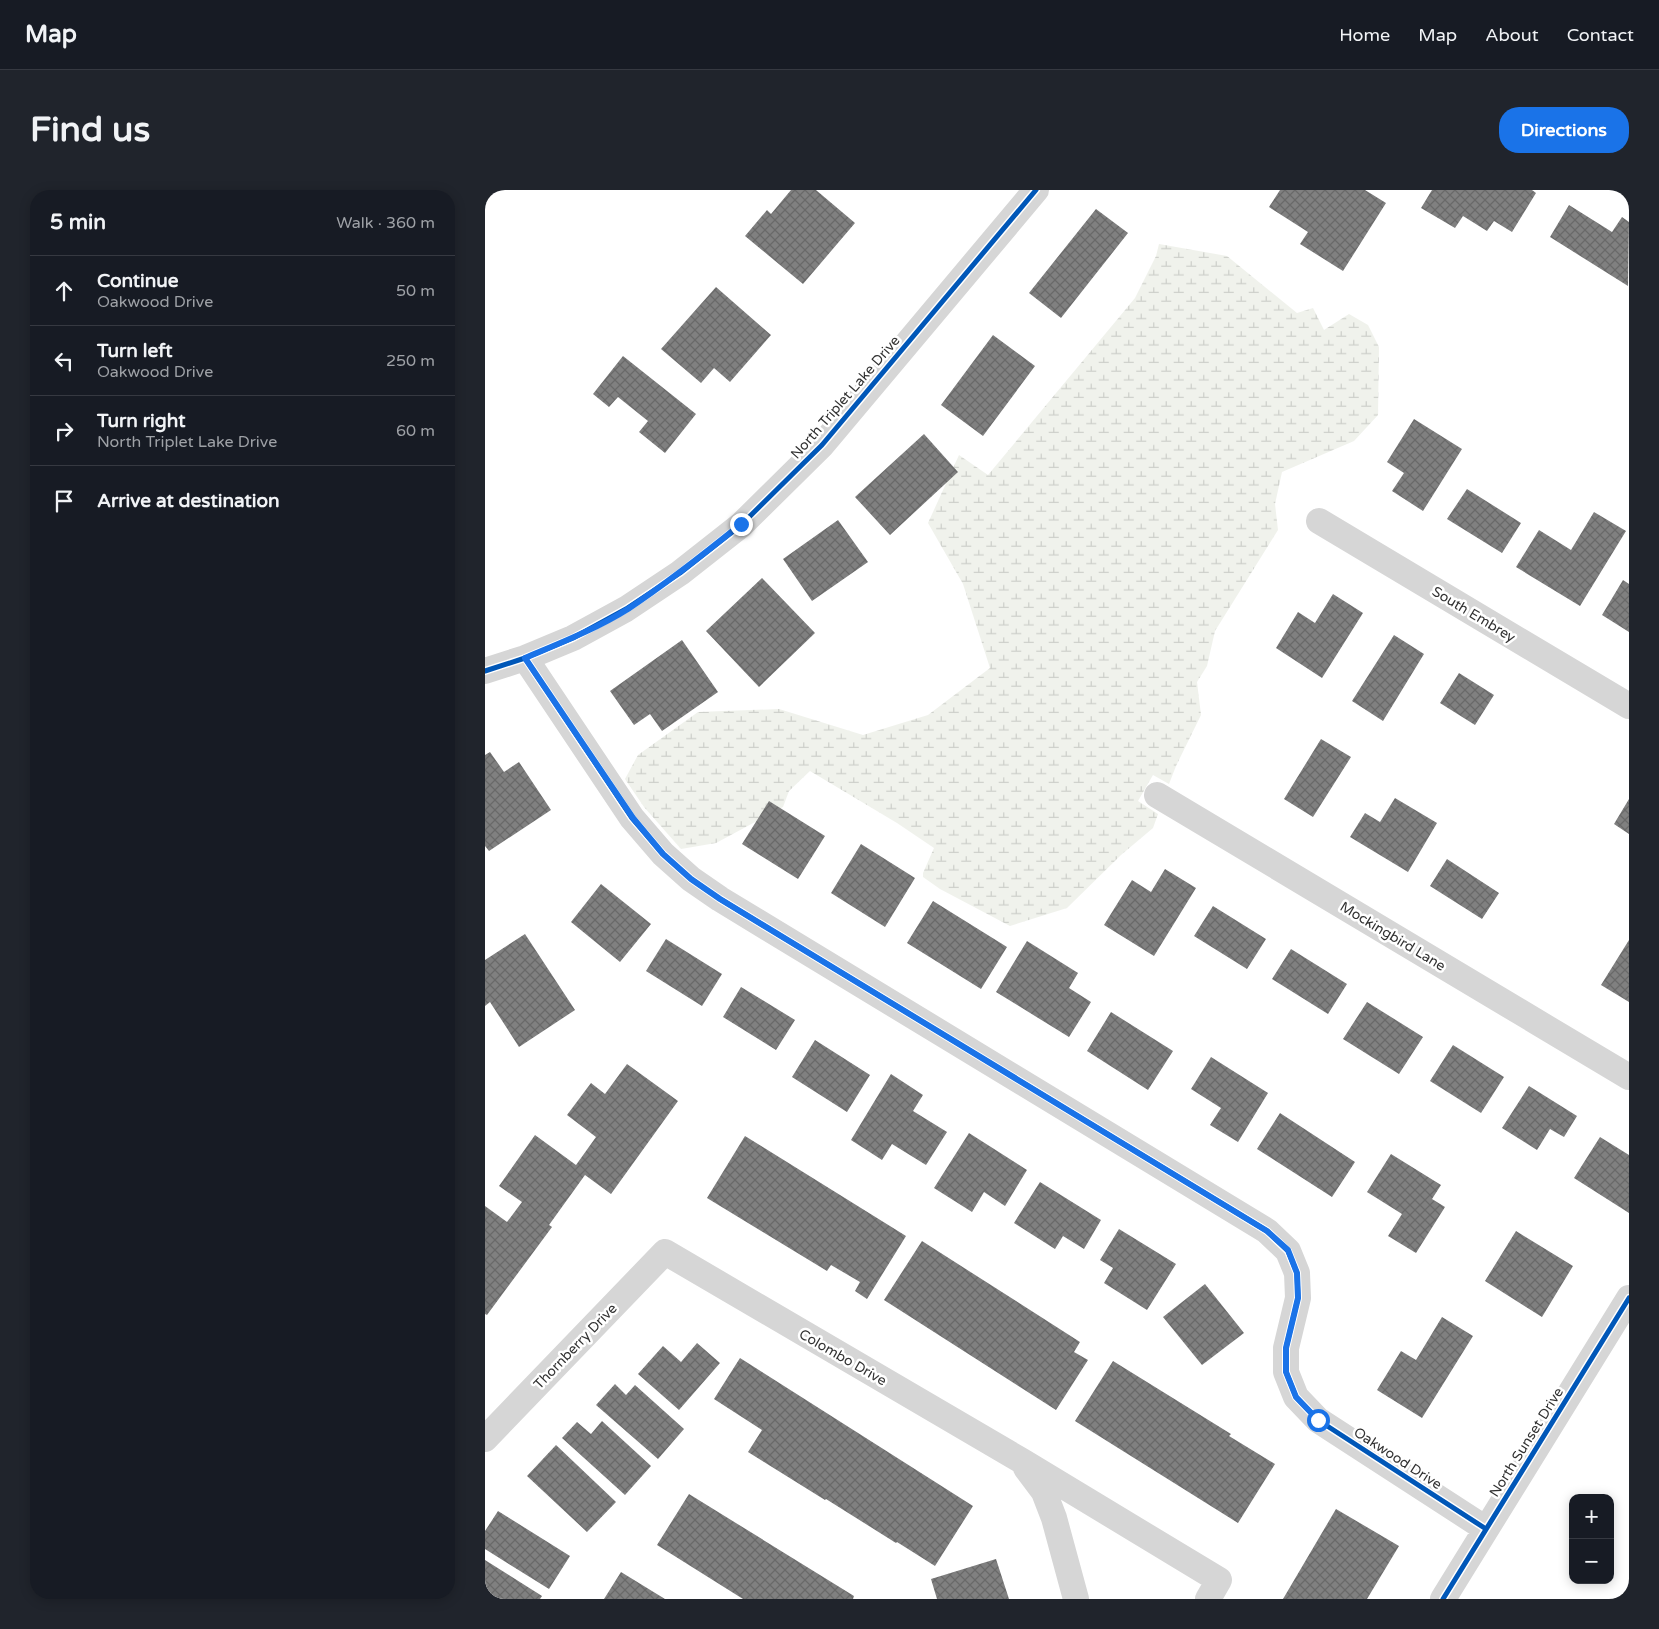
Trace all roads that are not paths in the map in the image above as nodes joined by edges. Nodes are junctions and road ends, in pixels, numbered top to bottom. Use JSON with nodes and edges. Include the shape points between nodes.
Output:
{"nodes":[{"id":1,"x":1036,"y":190,"type":"edge"},
{"id":2,"x":1319,"y":521,"type":"dead end"},
{"id":3,"x":525,"y":658,"type":"junction"},
{"id":4,"x":485,"y":671,"type":"edge"},
{"id":5,"x":1629,"y":706,"type":"edge"},
{"id":6,"x":1157,"y":795,"type":"dead end"},
{"id":7,"x":1629,"y":1076,"type":"edge"},
{"id":8,"x":665,"y":1252,"type":"joint"},
{"id":9,"x":1629,"y":1298,"type":"edge"},
{"id":10,"x":485,"y":1440,"type":"edge"},
{"id":11,"x":1022,"y":1461,"type":"junction"},
{"id":12,"x":1486,"y":1529,"type":"junction"},
{"id":13,"x":1214,"y":1590,"type":"edge"},
{"id":14,"x":1076,"y":1599,"type":"edge"},
{"id":15,"x":1443,"y":1599,"type":"edge"}],
"edges":[{"from":1,"to":3,"type":"street","name":"North Triplet Lake Drive","via":[[822,445],[741,524],[680,573],[627,609],[573,638]]},
{"from":2,"to":5,"type":"street","name":"South Embrey"},
{"from":3,"to":4,"type":"street","name":"North Triplet Lake Drive"},
{"from":3,"to":12,"type":"street","name":"Oakwood Drive","via":[[633,818],[663,854],[691,879],[1267,1231],[1288,1250],[1297,1273],[1298,1298],[1286,1348],[1286,1372],[1296,1397],[1318,1420]]},
{"from":6,"to":7,"type":"street","name":"Mockingbird Lane"},
{"from":8,"to":10,"type":"street","name":"Thornberry Drive"},
{"from":8,"to":11,"type":"street","name":"Colombo Drive"},
{"from":9,"to":12,"type":"street","name":"North Sunset Drive"},
{"from":11,"to":13,"type":"street","name":"Colombo Drive"},
{"from":11,"to":14,"type":"street","name":"Colombo Drive","via":[[1044,1492]]},
{"from":12,"to":15,"type":"street","name":"North Sunset Drive"}]}
